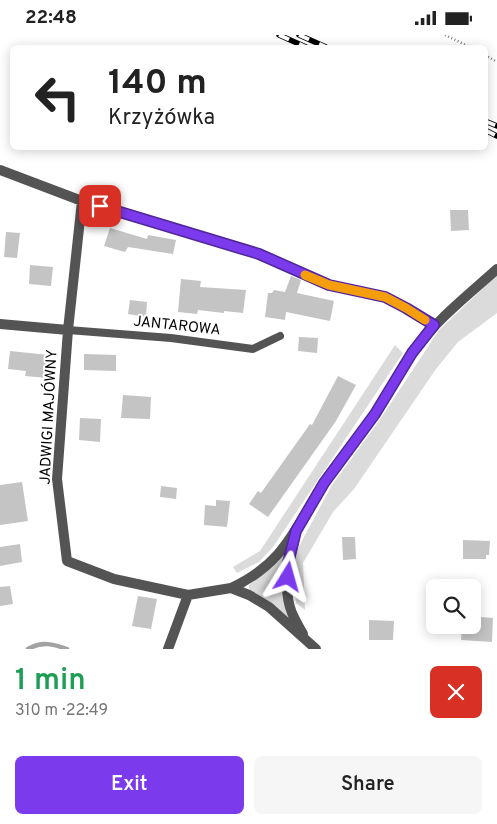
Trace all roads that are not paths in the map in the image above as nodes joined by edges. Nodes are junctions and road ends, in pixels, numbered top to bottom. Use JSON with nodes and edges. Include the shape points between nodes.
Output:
{"nodes":[{"id":1,"x":0,"y":170,"type":"edge"},
{"id":2,"x":82,"y":201,"type":"junction"},
{"id":3,"x":497,"y":269,"type":"edge"},
{"id":4,"x":0,"y":324,"type":"edge"},
{"id":5,"x":434,"y":325,"type":"junction"},
{"id":6,"x":68,"y":330,"type":"junction"},
{"id":7,"x":280,"y":336,"type":"dead end"},
{"id":8,"x":296,"y":531,"type":"junction"},
{"id":9,"x":231,"y":588,"type":"junction"},
{"id":10,"x":188,"y":595,"type":"junction"},
{"id":11,"x":307,"y":641,"type":"junction"},
{"id":12,"x":168,"y":649,"type":"edge"},
{"id":13,"x":316,"y":649,"type":"edge"}],
"edges":[{"from":1,"to":2,"type":"street"},
{"from":2,"to":5,"type":"street","via":[[259,254],[329,285],[385,297]]},
{"from":2,"to":6,"type":"street"},
{"from":3,"to":5,"type":"street"},
{"from":4,"to":6,"type":"street","name":"JANTAROWA"},
{"from":5,"to":8,"type":"street","via":[[324,483]]},
{"from":6,"to":7,"type":"lane","name":"JANTAROWA","via":[[171,338],[253,349]]},
{"from":6,"to":10,"type":"street","name":"JADWIGI MAJÓWNY","via":[[57,479],[67,561],[114,579]]},
{"from":8,"to":9,"type":"street","name":"JADWIGI MAJÓWNY","via":[[279,555],[262,570]]},
{"from":8,"to":11,"type":"street","via":[[288,563],[286,590],[291,612]]},
{"from":9,"to":10,"type":"street","name":"JADWIGI MAJÓWNY"},
{"from":9,"to":11,"type":"street","via":[[269,607]]},
{"from":10,"to":12,"type":"street"},
{"from":11,"to":13,"type":"street"}]}
